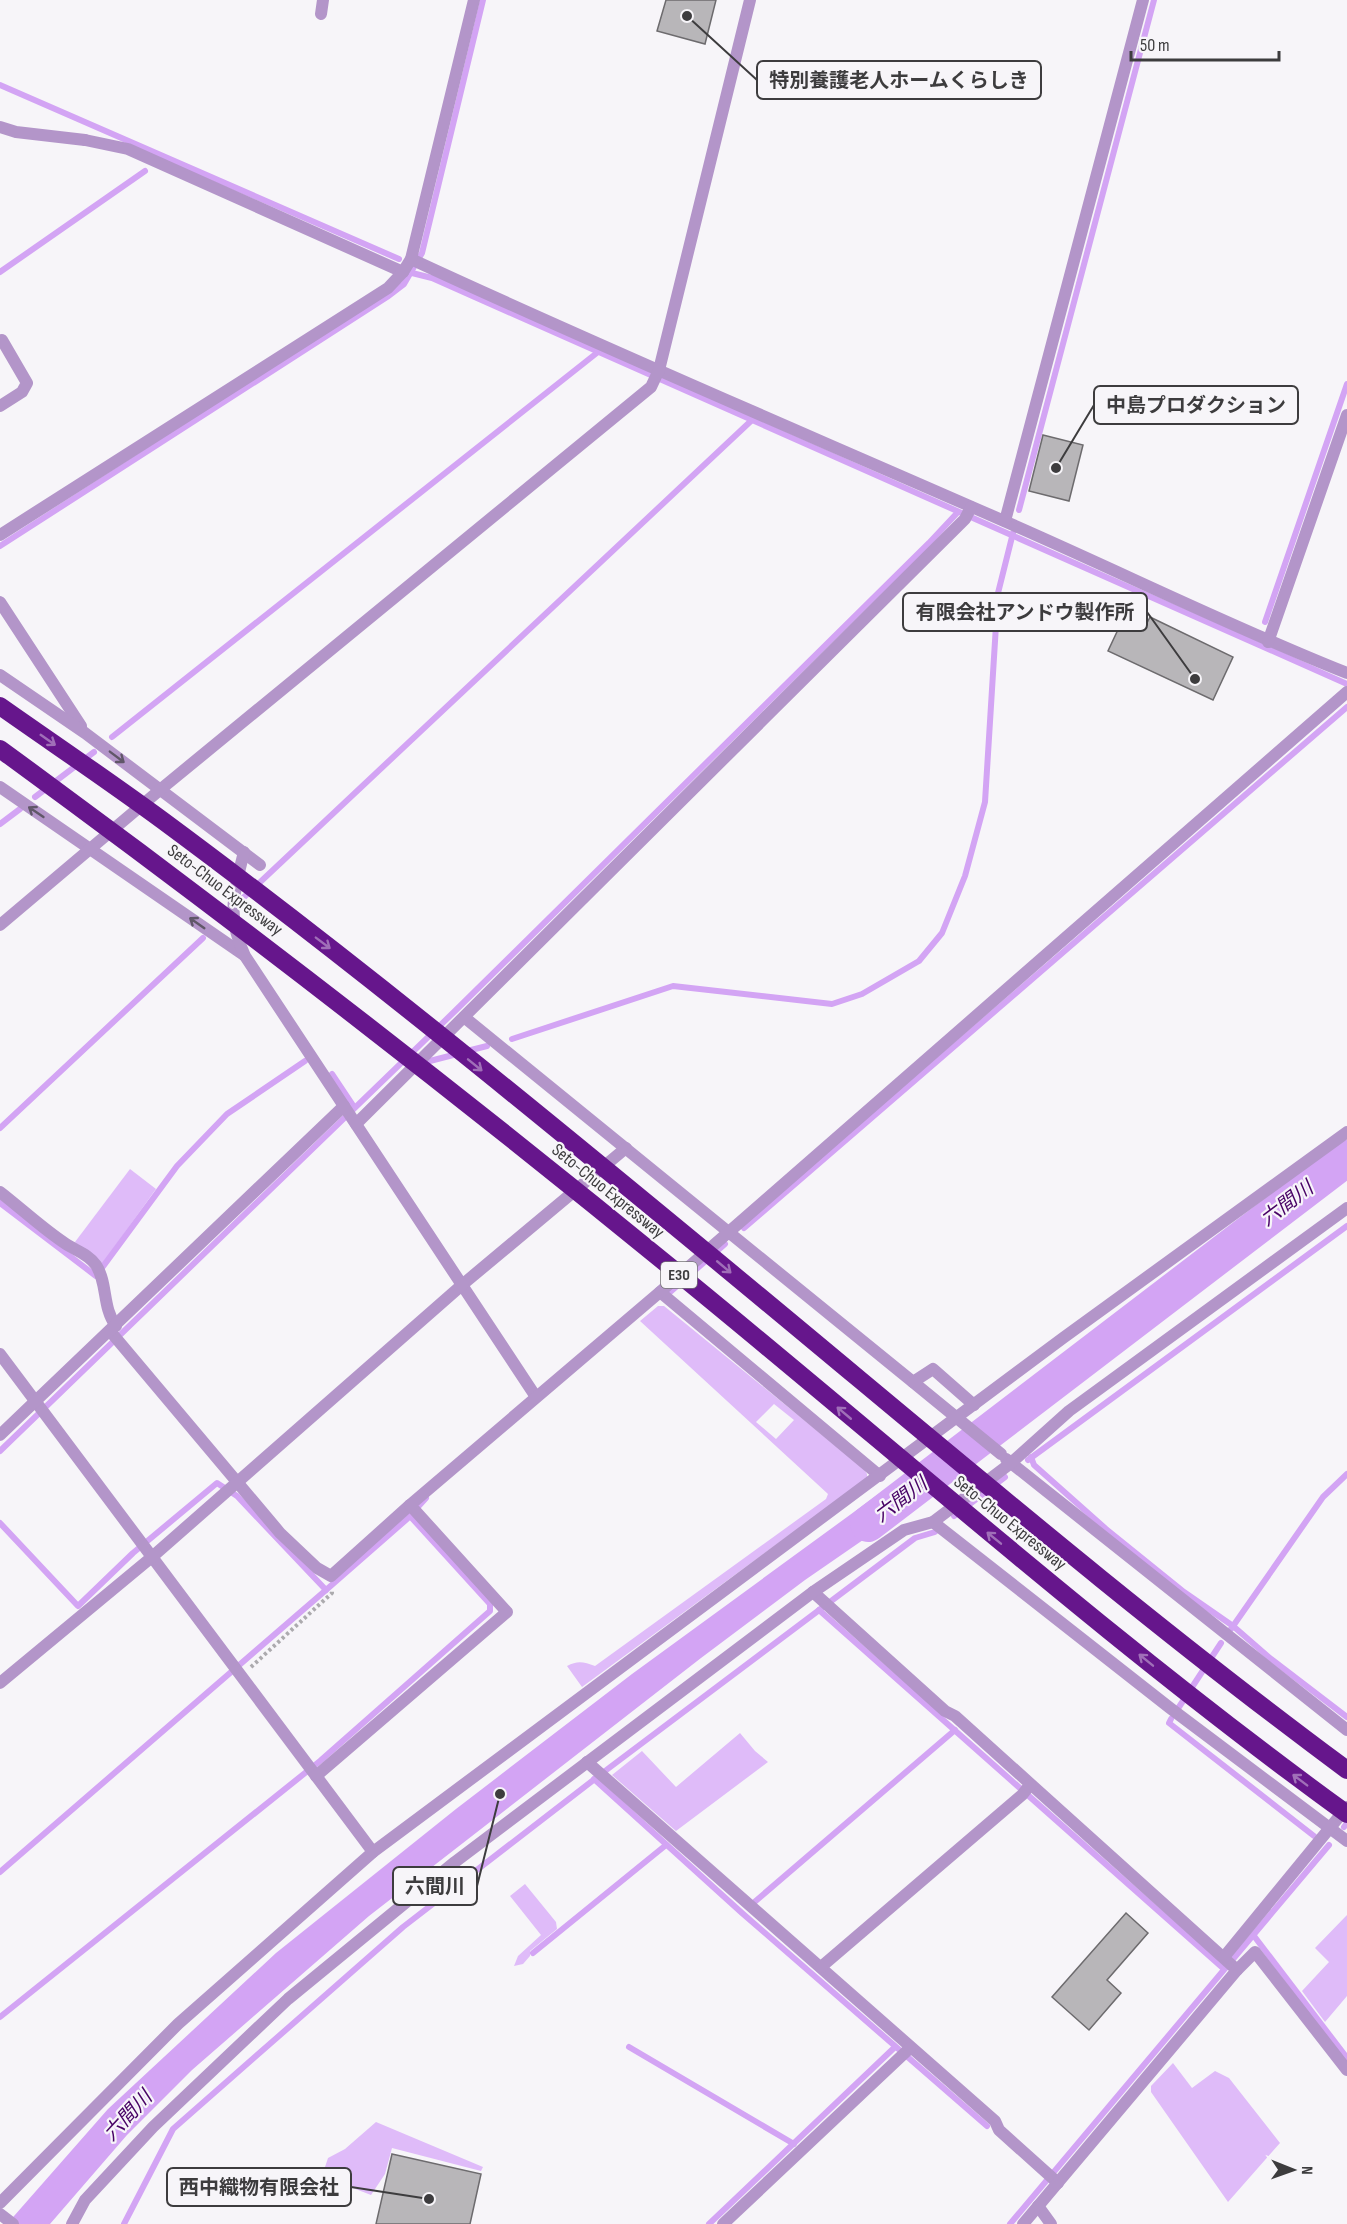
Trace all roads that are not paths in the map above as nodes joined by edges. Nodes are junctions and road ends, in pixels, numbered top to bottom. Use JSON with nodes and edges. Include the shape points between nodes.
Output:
{"nodes":[{"id":1,"x":324,"y":0,"type":"edge"},
{"id":2,"x":474,"y":0,"type":"edge"},
{"id":3,"x":750,"y":0,"type":"edge"},
{"id":4,"x":1143,"y":0,"type":"edge"},
{"id":5,"x":321,"y":14,"type":"dead end"},
{"id":6,"x":0,"y":127,"type":"edge"},
{"id":7,"x":417,"y":261,"type":"junction"},
{"id":8,"x":403,"y":272,"type":"junction"},
{"id":9,"x":2,"y":340,"type":"dead end"},
{"id":10,"x":656,"y":376,"type":"junction"},
{"id":11,"x":0,"y":406,"type":"edge"},
{"id":12,"x":1347,"y":415,"type":"edge"},
{"id":13,"x":968,"y":513,"type":"junction"},
{"id":14,"x":1005,"y":521,"type":"junction"},
{"id":15,"x":0,"y":535,"type":"edge"},
{"id":16,"x":0,"y":602,"type":"edge"},
{"id":17,"x":1269,"y":642,"type":"junction"},
{"id":18,"x":1347,"y":673,"type":"edge"},
{"id":19,"x":0,"y":675,"type":"edge"},
{"id":20,"x":1347,"y":692,"type":"edge"},
{"id":21,"x":0,"y":706,"type":"edge"},
{"id":22,"x":85,"y":733,"type":"junction"},
{"id":23,"x":0,"y":749,"type":"edge"},
{"id":24,"x":0,"y":787,"type":"edge"},
{"id":25,"x":161,"y":789,"type":"junction"},
{"id":26,"x":91,"y":849,"type":"junction"},
{"id":27,"x":244,"y":852,"type":"junction"},
{"id":28,"x":260,"y":866,"type":"dead end"},
{"id":29,"x":0,"y":925,"type":"edge"},
{"id":30,"x":245,"y":956,"type":"junction"},
{"id":31,"x":464,"y":1017,"type":"junction"},
{"id":32,"x":349,"y":1114,"type":"junction"},
{"id":33,"x":1347,"y":1132,"type":"edge"},
{"id":34,"x":626,"y":1148,"type":"junction"},
{"id":35,"x":0,"y":1192,"type":"edge"},
{"id":36,"x":1347,"y":1208,"type":"edge"},
{"id":37,"x":729,"y":1231,"type":"junction"},
{"id":38,"x":462,"y":1286,"type":"junction"},
{"id":39,"x":660,"y":1292,"type":"junction"},
{"id":40,"x":115,"y":1333,"type":"junction"},
{"id":41,"x":0,"y":1354,"type":"edge"},
{"id":42,"x":913,"y":1382,"type":"junction"},
{"id":43,"x":536,"y":1397,"type":"junction"},
{"id":44,"x":974,"y":1405,"type":"junction"},
{"id":45,"x":40,"y":1408,"type":"junction"},
{"id":46,"x":0,"y":1435,"type":"edge"},
{"id":47,"x":1011,"y":1463,"type":"junction"},
{"id":48,"x":880,"y":1476,"type":"junction"},
{"id":49,"x":231,"y":1487,"type":"junction"},
{"id":50,"x":414,"y":1509,"type":"junction"},
{"id":51,"x":933,"y":1522,"type":"junction"},
{"id":52,"x":146,"y":1548,"type":"junction"},
{"id":53,"x":822,"y":1600,"type":"junction"},
{"id":54,"x":0,"y":1683,"type":"edge"},
{"id":55,"x":1347,"y":1730,"type":"edge"},
{"id":56,"x":591,"y":1765,"type":"junction"},
{"id":57,"x":312,"y":1770,"type":"junction"},
{"id":58,"x":1347,"y":1770,"type":"edge"},
{"id":59,"x":1026,"y":1790,"type":"junction"},
{"id":60,"x":1347,"y":1807,"type":"edge"},
{"id":61,"x":1347,"y":1814,"type":"edge"},
{"id":62,"x":1329,"y":1828,"type":"junction"},
{"id":63,"x":1347,"y":1841,"type":"edge"},
{"id":64,"x":372,"y":1852,"type":"junction"},
{"id":65,"x":1230,"y":1963,"type":"junction"},
{"id":66,"x":821,"y":1967,"type":"junction"},
{"id":67,"x":906,"y":2052,"type":"junction"},
{"id":68,"x":1347,"y":2070,"type":"edge"},
{"id":69,"x":1052,"y":2178,"type":"junction"},
{"id":70,"x":0,"y":2203,"type":"edge"},
{"id":71,"x":1038,"y":2206,"type":"junction"},
{"id":72,"x":72,"y":2224,"type":"edge"},
{"id":73,"x":723,"y":2224,"type":"edge"},
{"id":74,"x":1023,"y":2224,"type":"edge"},
{"id":75,"x":1051,"y":2224,"type":"edge"}],
"edges":[{"from":1,"to":5,"type":"street"},
{"from":2,"to":7,"type":"street"},
{"from":3,"to":10,"type":"street"},
{"from":4,"to":14,"type":"street"},
{"from":6,"to":8,"type":"street","via":[[128,149]]},
{"from":7,"to":8,"type":"street"},
{"from":7,"to":10,"type":"street"},
{"from":8,"to":15,"type":"street","via":[[388,288]]},
{"from":9,"to":11,"type":"street","via":[[27,383],[22,392]]},
{"from":10,"to":13,"type":"street"},
{"from":10,"to":25,"type":"street","via":[[651,387]]},
{"from":12,"to":17,"type":"street"},
{"from":13,"to":14,"type":"street"},
{"from":13,"to":31,"type":"street"},
{"from":14,"to":17,"type":"street"},
{"from":16,"to":22,"type":"street"},
{"from":17,"to":18,"type":"street"},
{"from":19,"to":22,"type":"street"},
{"from":20,"to":37,"type":"street"},
{"from":21,"to":58,"type":"highway","name":"Seto-Chuo Expressway","number":"E30","one_way":true,"bridge":true,"via":[[161,819],[364,975],[1201,1658]]},
{"from":22,"to":25,"type":"street","one_way":true},
{"from":61,"to":23,"type":"highway","name":"Seto-Chuo Expressway","number":"E30","one_way":true,"bridge":true,"via":[[1178,1686],[945,1498],[696,1289],[354,1015]]},
{"from":26,"to":24,"type":"street","one_way":true},
{"from":25,"to":26,"type":"street"},
{"from":25,"to":27,"type":"street"},
{"from":26,"to":29,"type":"street"},
{"from":30,"to":26,"type":"street","one_way":true},
{"from":27,"to":28,"type":"street"},
{"from":27,"to":30,"type":"street","via":[[233,897],[235,935]]},
{"from":30,"to":32,"type":"street"},
{"from":31,"to":32,"type":"street"},
{"from":31,"to":34,"type":"street"},
{"from":32,"to":38,"type":"street"},
{"from":32,"to":40,"type":"street"},
{"from":33,"to":44,"type":"street"},
{"from":34,"to":37,"type":"street"},
{"from":34,"to":38,"type":"street"},
{"from":35,"to":40,"type":"street","via":[[88,1256],[100,1273]]},
{"from":36,"to":47,"type":"street","via":[[1069,1411]]},
{"from":37,"to":39,"type":"street"},
{"from":37,"to":42,"type":"street"},
{"from":38,"to":43,"type":"street"},
{"from":38,"to":49,"type":"street"},
{"from":39,"to":43,"type":"street"},
{"from":39,"to":48,"type":"street"},
{"from":40,"to":45,"type":"street"},
{"from":40,"to":49,"type":"street"},
{"from":41,"to":45,"type":"street"},
{"from":42,"to":44,"type":"street","via":[[933,1369]]},
{"from":42,"to":47,"type":"street","bridge":true},
{"from":43,"to":50,"type":"street"},
{"from":44,"to":48,"type":"street"},
{"from":45,"to":46,"type":"street"},
{"from":45,"to":52,"type":"street"},
{"from":47,"to":51,"type":"street"},
{"from":47,"to":55,"type":"street"},
{"from":48,"to":64,"type":"street"},
{"from":49,"to":50,"type":"street","via":[[317,1568],[331,1576]]},
{"from":49,"to":52,"type":"street"},
{"from":50,"to":57,"type":"street","via":[[507,1612]]},
{"from":51,"to":53,"type":"street","via":[[904,1530]]},
{"from":51,"to":62,"type":"street"},
{"from":52,"to":54,"type":"street"},
{"from":52,"to":57,"type":"street"},
{"from":53,"to":56,"type":"street"},
{"from":53,"to":59,"type":"street","via":[[955,1716]]},
{"from":56,"to":66,"type":"street"},
{"from":56,"to":72,"type":"street","via":[[455,1862],[288,1999],[153,2127],[85,2200]]},
{"from":57,"to":64,"type":"street"},
{"from":59,"to":65,"type":"street"},
{"from":59,"to":66,"type":"street"},
{"from":60,"to":62,"type":"street"},
{"from":62,"to":63,"type":"street"},
{"from":62,"to":65,"type":"street"},
{"from":64,"to":70,"type":"street","via":[[178,2024]]},
{"from":65,"to":68,"type":"street","via":[[1255,1952]]},
{"from":65,"to":69,"type":"street"},
{"from":66,"to":67,"type":"street"},
{"from":67,"to":69,"type":"street","via":[[995,2121],[999,2130]]},
{"from":67,"to":73,"type":"street"},
{"from":69,"to":71,"type":"street"},
{"from":71,"to":74,"type":"street"},
{"from":71,"to":75,"type":"street"}]}
